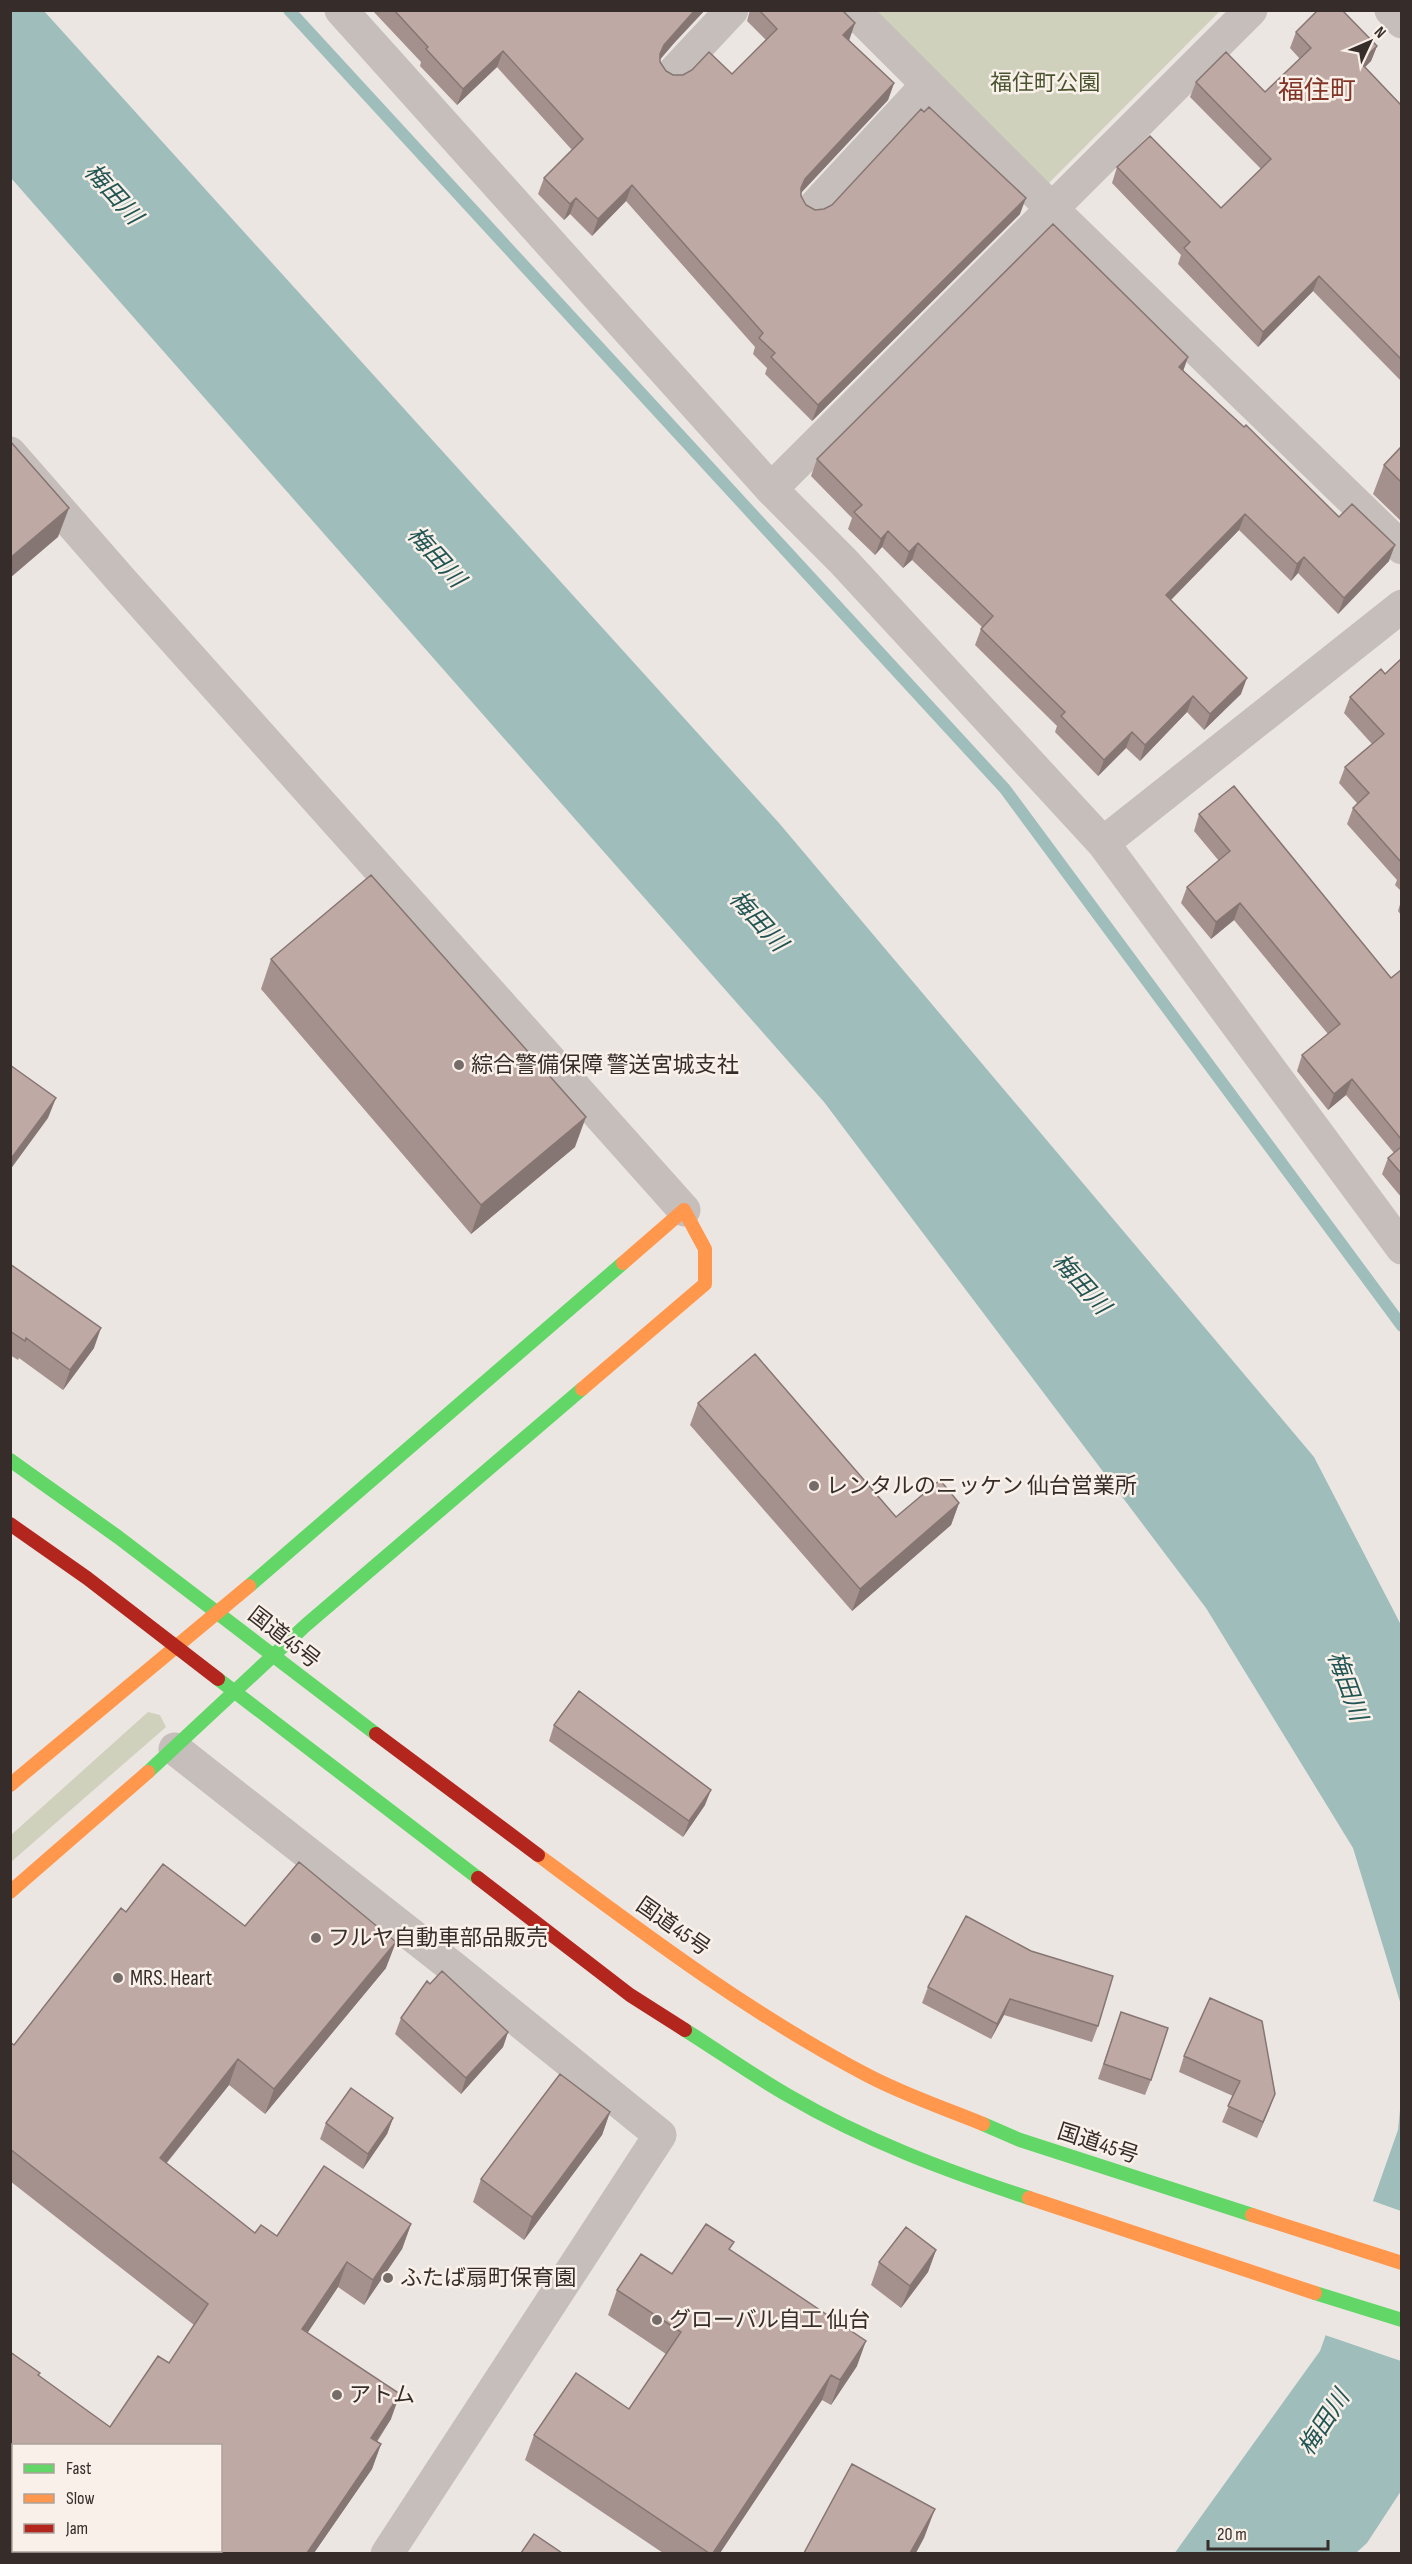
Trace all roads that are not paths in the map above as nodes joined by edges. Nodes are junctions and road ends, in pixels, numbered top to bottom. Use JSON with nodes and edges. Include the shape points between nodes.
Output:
{"nodes":[{"id":1,"x":341,"y":10,"type":"edge"},
{"id":2,"x":732,"y":10,"type":"edge"},
{"id":3,"x":853,"y":10,"type":"edge"},
{"id":4,"x":1251,"y":10,"type":"edge"},
{"id":5,"x":1391,"y":10,"type":"edge"},
{"id":6,"x":1401,"y":22,"type":"edge"},
{"id":7,"x":672,"y":74,"type":"edge"},
{"id":8,"x":927,"y":85,"type":"junction"},
{"id":9,"x":813,"y":208,"type":"edge"},
{"id":10,"x":1052,"y":208,"type":"junction"},
{"id":11,"x":10,"y":453,"type":"edge"},
{"id":12,"x":771,"y":489,"type":"junction"},
{"id":13,"x":1401,"y":548,"type":"edge"},
{"id":14,"x":1401,"y":606,"type":"edge"},
{"id":15,"x":1103,"y":843,"type":"junction"},
{"id":16,"x":684,"y":1210,"type":"junction"},
{"id":17,"x":1401,"y":1248,"type":"edge"},
{"id":18,"x":10,"y":1460,"type":"edge"},
{"id":19,"x":10,"y":1524,"type":"edge"},
{"id":20,"x":217,"y":1613,"type":"junction"},
{"id":21,"x":176,"y":1647,"type":"junction"},
{"id":22,"x":273,"y":1656,"type":"junction"},
{"id":23,"x":235,"y":1691,"type":"junction"},
{"id":24,"x":175,"y":1749,"type":"junction"},
{"id":25,"x":10,"y":1785,"type":"edge"},
{"id":26,"x":10,"y":1892,"type":"edge"},
{"id":27,"x":1401,"y":2263,"type":"edge"},
{"id":28,"x":1401,"y":2320,"type":"edge"},
{"id":29,"x":387,"y":2553,"type":"edge"}],
"edges":[{"from":1,"to":12,"type":"street"},
{"from":2,"to":7,"type":"street"},
{"from":3,"to":8,"type":"street"},
{"from":4,"to":10,"type":"street"},
{"from":5,"to":6,"type":"street"},
{"from":8,"to":9,"type":"street"},
{"from":8,"to":10,"type":"street"},
{"from":10,"to":12,"type":"street"},
{"from":10,"to":13,"type":"street"},
{"from":11,"to":16,"type":"street"},
{"from":12,"to":15,"type":"street","via":[[843,561]]},
{"from":14,"to":15,"type":"street"},
{"from":15,"to":17,"type":"street"},
{"from":16,"to":20,"type":"main road"},
{"from":16,"to":22,"type":"main road","via":[[705,1249],[705,1284]]},
{"from":18,"to":20,"type":"main road","name":"国道45号"},
{"from":19,"to":21,"type":"main road"},
{"from":20,"to":21,"type":"main road"},
{"from":20,"to":22,"type":"main road","name":"国道45号"},
{"from":21,"to":23,"type":"main road"},
{"from":21,"to":25,"type":"main road"},
{"from":22,"to":23,"type":"main road"},
{"from":22,"to":27,"type":"main road","name":"国道45号","via":[[665,1949],[763,2014],[866,2075],[1020,2140]]},
{"from":23,"to":24,"type":"main road"},
{"from":23,"to":28,"type":"main road","via":[[630,1995],[790,2097],[870,2137],[963,2176]]},
{"from":24,"to":26,"type":"main road"},
{"from":24,"to":29,"type":"street","via":[[660,2135]]}]}
